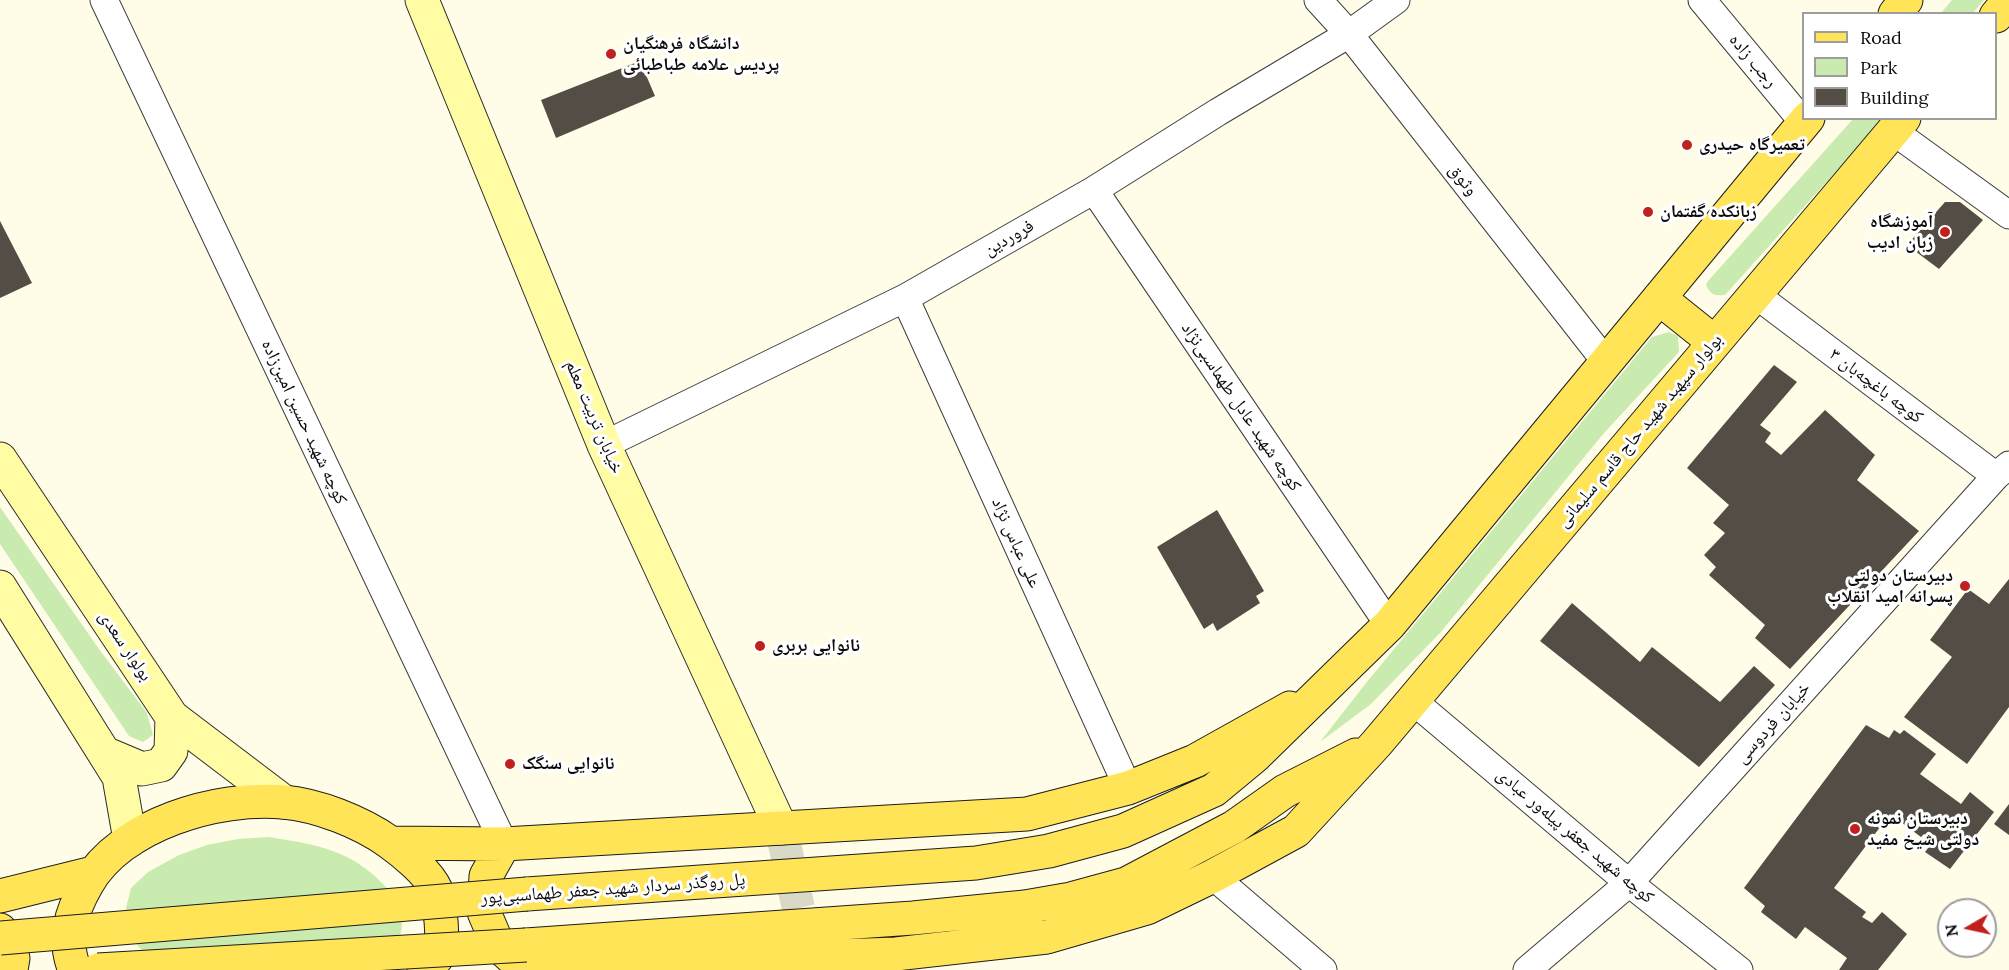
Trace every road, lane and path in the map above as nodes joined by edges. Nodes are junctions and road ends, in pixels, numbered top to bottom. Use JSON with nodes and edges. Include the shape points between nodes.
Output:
{"nodes":[{"id":1,"x":104,"y":0,"type":"edge"},
{"id":2,"x":422,"y":0,"type":"edge"},
{"id":3,"x":1318,"y":0,"type":"edge"},
{"id":4,"x":1396,"y":0,"type":"edge"},
{"id":5,"x":1702,"y":0,"type":"edge"},
{"id":6,"x":1906,"y":0,"type":"edge"},
{"id":7,"x":2009,"y":0,"type":"edge"},
{"id":8,"x":1897,"y":12,"type":"edge"},
{"id":9,"x":1997,"y":14,"type":"edge"},
{"id":10,"x":1349,"y":34,"type":"junction"},
{"id":11,"x":1802,"y":116,"type":"edge"},
{"id":12,"x":1806,"y":121,"type":"edge"},
{"id":13,"x":1899,"y":125,"type":"edge"},
{"id":14,"x":1094,"y":190,"type":"junction"},
{"id":15,"x":2009,"y":215,"type":"edge"},
{"id":16,"x":1756,"y":295,"type":"junction"},
{"id":17,"x":905,"y":298,"type":"junction"},
{"id":18,"x":1659,"y":298,"type":"junction"},
{"id":19,"x":1714,"y":342,"type":"junction"},
{"id":20,"x":1606,"y":362,"type":"junction"},
{"id":21,"x":604,"y":445,"type":"junction"},
{"id":22,"x":0,"y":459,"type":"edge"},
{"id":23,"x":2002,"y":471,"type":"edge"},
{"id":24,"x":0,"y":587,"type":"edge"},
{"id":25,"x":1389,"y":625,"type":"junction"},
{"id":26,"x":1320,"y":692,"type":"junction"},
{"id":27,"x":1412,"y":700,"type":"junction"},
{"id":28,"x":172,"y":717,"type":"junction"},
{"id":29,"x":1376,"y":744,"type":"junction"},
{"id":30,"x":104,"y":753,"type":"junction"},
{"id":31,"x":1128,"y":788,"type":"junction"},
{"id":32,"x":284,"y":801,"type":"junction"},
{"id":33,"x":781,"y":828,"type":"junction"},
{"id":34,"x":130,"y":840,"type":"junction"},
{"id":35,"x":391,"y":843,"type":"junction"},
{"id":36,"x":504,"y":844,"type":"junction"},
{"id":37,"x":93,"y":873,"type":"junction"},
{"id":38,"x":1213,"y":876,"type":"junction"},
{"id":39,"x":1629,"y":883,"type":"junction"},
{"id":40,"x":0,"y":896,"type":"edge"},
{"id":41,"x":0,"y":930,"type":"edge"},
{"id":42,"x":0,"y":938,"type":"edge"},
{"id":43,"x":524,"y":961,"type":"edge"},
{"id":44,"x":902,"y":962,"type":"edge"},
{"id":45,"x":610,"y":967,"type":"edge"},
{"id":46,"x":11,"y":970,"type":"edge"},
{"id":47,"x":75,"y":970,"type":"edge"},
{"id":48,"x":98,"y":970,"type":"edge"},
{"id":49,"x":424,"y":970,"type":"edge"},
{"id":50,"x":1323,"y":970,"type":"edge"},
{"id":51,"x":1527,"y":970,"type":"edge"},
{"id":52,"x":1739,"y":970,"type":"edge"}],
"edges":[{"from":1,"to":36,"type":"street","name":"کوچه شهید حسین امین‌زاده"},
{"from":2,"to":21,"type":"street","name":"خیابان تربیت معلم"},
{"from":3,"to":10,"type":"street","name":"وثوق"},
{"from":4,"to":10,"type":"street","name":"فروردین"},
{"from":5,"to":11,"type":"street","name":"رجب زاده"},
{"from":6,"to":8,"type":"main road"},
{"from":7,"to":9,"type":"main road"},
{"from":10,"to":14,"type":"street","name":"فروردین"},
{"from":10,"to":20,"type":"street","name":"وثوق"},
{"from":12,"to":18,"type":"main road"},
{"from":13,"to":15,"type":"street"},
{"from":13,"to":16,"type":"main road","name":"بولوار سپهبد شهید حاج قاسم سلیمانی"},
{"from":14,"to":17,"type":"street","name":"فروردین"},
{"from":14,"to":25,"type":"street","name":"کوچه شهید عادل طهماسبی‌نژاد"},
{"from":16,"to":19,"type":"main road","name":"بولوار سپهبد شهید حاج قاسم سلیمانی"},
{"from":16,"to":23,"type":"street","name":"کوچه باغچه‌بان ۳"},
{"from":17,"to":21,"type":"street","name":"فروردین"},
{"from":17,"to":31,"type":"street","name":"علی عباس نژاد"},
{"from":18,"to":19,"type":"main road"},
{"from":18,"to":20,"type":"main road"},
{"from":19,"to":27,"type":"main road","name":"بولوار سپهبد شهید حاج قاسم سلیمانی"},
{"from":20,"to":25,"type":"main road"},
{"from":21,"to":33,"type":"street","name":"خیابان تربیت معلم"},
{"from":22,"to":28,"type":"street","name":"بولوار سعدی"},
{"from":23,"to":39,"type":"street","name":"خیابان فردوسی"},
{"from":24,"to":30,"type":"street"},
{"from":25,"to":26,"type":"main road"},
{"from":26,"to":31,"type":"main road","via":[[1195,761]]},
{"from":26,"to":42,"type":"main road","name":"پل روگذر سردار شهید جعفر طهماسبی‌پور","bridge":true,"via":[[1214,790],[1123,831],[1049,851],[976,863],[527,894]]},
{"from":27,"to":29,"type":"main road","name":"بولوار سپهبد شهید حاج قاسم سلیمانی"},
{"from":27,"to":39,"type":"street","name":"کوچه شهید جعفر پیله‌ور عبادی"},
{"from":28,"to":30,"type":"street","via":[[171,751],[161,765],[142,769]]},
{"from":28,"to":32,"type":"street","name":"بولوار سعدی"},
{"from":29,"to":38,"type":"main road","name":"بولوار سپهبد شهید حاج قاسم سلیمانی","via":[[1296,831]]},
{"from":29,"to":43,"type":"main road","via":[[1286,791],[1234,827],[1126,884],[1071,899]]},
{"from":30,"to":34,"type":"street","via":[[119,777]]},
{"from":31,"to":33,"type":"main road","via":[[1027,814]]},
{"from":32,"to":34,"type":"main road","via":[[238,802],[205,808],[163,822]]},
{"from":32,"to":35,"type":"main road","via":[[328,812]]},
{"from":33,"to":36,"type":"main road"},
{"from":34,"to":37,"type":"main road"},
{"from":35,"to":36,"type":"main road"},
{"from":35,"to":49,"type":"main road","via":[[411,858],[436,890],[442,930],[436,958]]},
{"from":36,"to":43,"type":"main road","via":[[486,876],[484,912],[498,945]]},
{"from":37,"to":40,"type":"main road"},
{"from":37,"to":47,"type":"main road","via":[[71,918],[69,957]]},
{"from":38,"to":44,"type":"main road","name":"بولوار سپهبد شهید حاج قاسم سلیمانی","via":[[1147,908],[1047,937]]},
{"from":38,"to":50,"type":"street"},
{"from":39,"to":51,"type":"street","name":"خیابان فردوسی"},
{"from":39,"to":52,"type":"street","name":"کوچه شهید جعفر پیله‌ور عبادی"},
{"from":41,"to":46,"type":"main road","via":[[13,958]]},
{"from":43,"to":45,"type":"main road","name":"بولوار سپهبد شهید حاج قاسم سلیمانی"},
{"from":43,"to":48,"type":"main road","bridge":true},
{"from":44,"to":45,"type":"main road","name":"بولوار سپهبد شهید حاج قاسم سلیمانی"}]}
